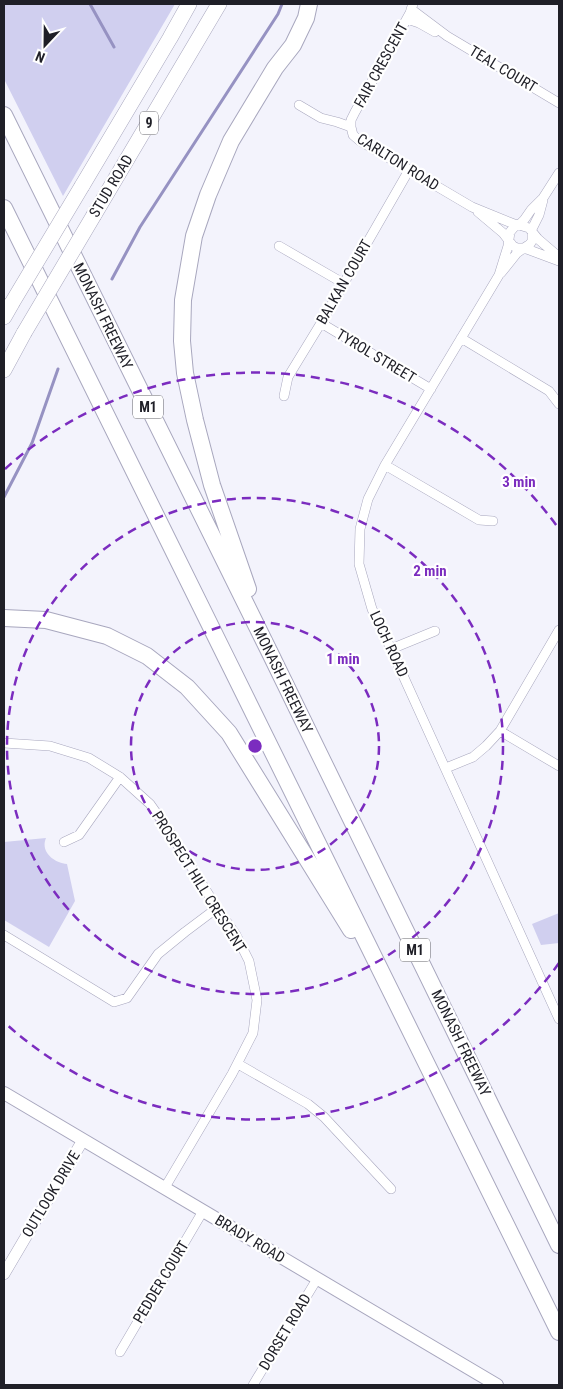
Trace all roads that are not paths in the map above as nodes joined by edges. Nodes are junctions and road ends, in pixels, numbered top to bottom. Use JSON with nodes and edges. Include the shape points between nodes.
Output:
{"nodes":[{"id":1,"x":189,"y":4,"type":"edge"},
{"id":2,"x":219,"y":4,"type":"edge"},
{"id":3,"x":298,"y":4,"type":"edge"},
{"id":4,"x":309,"y":4,"type":"edge"},
{"id":5,"x":412,"y":6,"type":"edge"},
{"id":6,"x":407,"y":19,"type":"junction"},
{"id":7,"x":447,"y":36,"type":"junction"},
{"id":8,"x":275,"y":68,"type":"junction"},
{"id":9,"x":559,"y":103,"type":"edge"},
{"id":10,"x":299,"y":104,"type":"dead end"},
{"id":11,"x":4,"y":115,"type":"edge"},
{"id":12,"x":351,"y":127,"type":"junction"},
{"id":13,"x":409,"y":170,"type":"junction"},
{"id":14,"x":559,"y":173,"type":"edge"},
{"id":15,"x":543,"y":198,"type":"junction"},
{"id":16,"x":472,"y":207,"type":"junction"},
{"id":17,"x":4,"y":208,"type":"edge"},
{"id":18,"x":519,"y":225,"type":"junction"},
{"id":19,"x":532,"y":234,"type":"junction"},
{"id":20,"x":509,"y":240,"type":"junction"},
{"id":21,"x":279,"y":246,"type":"dead end"},
{"id":22,"x":524,"y":248,"type":"junction"},
{"id":23,"x":559,"y":256,"type":"edge"},
{"id":24,"x":559,"y":261,"type":"edge"},
{"id":25,"x":499,"y":275,"type":"junction"},
{"id":26,"x":343,"y":283,"type":"junction"},
{"id":27,"x":4,"y":317,"type":"edge"},
{"id":28,"x":321,"y":322,"type":"junction"},
{"id":29,"x":461,"y":338,"type":"junction"},
{"id":30,"x":4,"y":370,"type":"edge"},
{"id":31,"x":431,"y":388,"type":"junction"},
{"id":32,"x":284,"y":396,"type":"dead end"},
{"id":33,"x":559,"y":404,"type":"edge"},
{"id":34,"x":386,"y":465,"type":"junction"},
{"id":35,"x":492,"y":521,"type":"dead end"},
{"id":36,"x":4,"y":618,"type":"edge"},
{"id":37,"x":559,"y":630,"type":"edge"},
{"id":38,"x":435,"y":631,"type":"dead end"},
{"id":39,"x":392,"y":649,"type":"junction"},
{"id":40,"x":271,"y":654,"type":"junction"},
{"id":41,"x":500,"y":730,"type":"junction"},
{"id":42,"x":4,"y":743,"type":"edge"},
{"id":43,"x":559,"y":766,"type":"edge"},
{"id":44,"x":446,"y":768,"type":"junction"},
{"id":45,"x":120,"y":777,"type":"junction"},
{"id":46,"x":64,"y":842,"type":"dead end"},
{"id":47,"x":217,"y":908,"type":"junction"},
{"id":48,"x":4,"y":935,"type":"edge"},
{"id":49,"x":405,"y":1017,"type":"junction"},
{"id":50,"x":559,"y":1019,"type":"edge"},
{"id":51,"x":238,"y":1064,"type":"junction"},
{"id":52,"x":4,"y":1093,"type":"edge"},
{"id":53,"x":83,"y":1140,"type":"junction"},
{"id":54,"x":164,"y":1189,"type":"junction"},
{"id":55,"x":391,"y":1189,"type":"dead end"},
{"id":56,"x":203,"y":1211,"type":"junction"},
{"id":57,"x":559,"y":1245,"type":"edge"},
{"id":58,"x":5,"y":1268,"type":"edge"},
{"id":59,"x":316,"y":1279,"type":"junction"},
{"id":60,"x":559,"y":1332,"type":"edge"},
{"id":61,"x":120,"y":1352,"type":"dead end"},
{"id":62,"x":253,"y":1385,"type":"edge"},
{"id":63,"x":497,"y":1385,"type":"edge"}],
"edges":[{"from":1,"to":27,"type":"highway","name":"STUD ROAD","number":"9","bridge":true},
{"from":2,"to":30,"type":"highway","name":"STUD ROAD","number":"9","bridge":true},
{"from":3,"to":8,"type":"highway"},
{"from":4,"to":8,"type":"highway","via":[[293,45]]},
{"from":5,"to":6,"type":"street","name":"FAIR CRESCENT"},
{"from":5,"to":7,"type":"street","name":"TEAL COURT"},
{"from":6,"to":7,"type":"street","name":"TEAL COURT"},
{"from":6,"to":12,"type":"street","name":"FAIR CRESCENT","via":[[355,112]]},
{"from":7,"to":9,"type":"street","name":"TEAL COURT"},
{"from":8,"to":40,"type":"highway","via":[[231,141],[194,236],[183,300],[182,341],[185,373],[212,485]]},
{"from":10,"to":12,"type":"street","name":"CARLTON ROAD","via":[[321,118]]},
{"from":11,"to":40,"type":"highway","name":"MONASH FREEWAY","number":"M1"},
{"from":12,"to":13,"type":"street","name":"CARLTON ROAD","via":[[360,141]]},
{"from":13,"to":16,"type":"street","name":"CARLTON ROAD"},
{"from":13,"to":26,"type":"street","name":"BALKAN COURT"},
{"from":14,"to":15,"type":"street"},
{"from":15,"to":18,"type":"street"},
{"from":15,"to":19,"type":"street"},
{"from":16,"to":18,"type":"street","name":"CARLTON ROAD"},
{"from":16,"to":20,"type":"street","name":"CARLTON ROAD"},
{"from":17,"to":49,"type":"highway","number":"M1"},
{"from":18,"to":19,"type":"street","via":[[526,226]]},
{"from":18,"to":20,"type":"street","via":[[510,232]]},
{"from":19,"to":22,"type":"street","via":[[530,244]]},
{"from":19,"to":23,"type":"street"},
{"from":20,"to":22,"type":"street","via":[[516,248]]},
{"from":20,"to":25,"type":"street","name":"LOCH ROAD"},
{"from":21,"to":26,"type":"street"},
{"from":22,"to":24,"type":"street"},
{"from":22,"to":25,"type":"street","name":"LOCH ROAD"},
{"from":25,"to":29,"type":"street","name":"LOCH ROAD"},
{"from":26,"to":28,"type":"street","name":"BALKAN COURT"},
{"from":28,"to":31,"type":"street","name":"TYROL STREET"},
{"from":28,"to":32,"type":"street","name":"BALKAN COURT","via":[[288,377]]},
{"from":29,"to":31,"type":"street","name":"LOCH ROAD"},
{"from":29,"to":33,"type":"street","via":[[549,391]]},
{"from":31,"to":34,"type":"street","name":"LOCH ROAD"},
{"from":34,"to":35,"type":"street","via":[[479,520]]},
{"from":34,"to":39,"type":"street","name":"LOCH ROAD","via":[[368,499],[360,529],[360,564],[372,609]]},
{"from":36,"to":49,"type":"highway","via":[[46,620],[107,636],[146,656],[187,687],[229,733]]},
{"from":37,"to":41,"type":"street"},
{"from":38,"to":39,"type":"street"},
{"from":39,"to":44,"type":"street","name":"LOCH ROAD"},
{"from":40,"to":57,"type":"highway","name":"MONASH FREEWAY","number":"M1"},
{"from":41,"to":43,"type":"street"},
{"from":41,"to":44,"type":"street","via":[[473,757]]},
{"from":42,"to":45,"type":"street","name":"PROSPECT HILL CRESCENT","via":[[50,746],[89,758]]},
{"from":44,"to":50,"type":"street","name":"LOCH ROAD"},
{"from":45,"to":46,"type":"street","via":[[79,835]]},
{"from":45,"to":47,"type":"street","name":"PROSPECT HILL CRESCENT","via":[[150,804]]},
{"from":47,"to":48,"type":"street","via":[[158,954],[127,998],[114,1002]]},
{"from":47,"to":51,"type":"street","name":"PROSPECT HILL CRESCENT","via":[[249,960],[257,1000],[253,1032]]},
{"from":49,"to":60,"type":"highway","number":"M1"},
{"from":51,"to":54,"type":"street","name":"PROSPECT HILL CRESCENT"},
{"from":51,"to":55,"type":"street","via":[[324,1116]]},
{"from":52,"to":53,"type":"main road","name":"BRADY ROAD"},
{"from":53,"to":54,"type":"main road","name":"BRADY ROAD"},
{"from":53,"to":58,"type":"street","name":"OUTLOOK DRIVE"},
{"from":54,"to":56,"type":"main road","name":"BRADY ROAD"},
{"from":56,"to":59,"type":"main road","name":"BRADY ROAD"},
{"from":56,"to":61,"type":"street","name":"PEDDER COURT"},
{"from":59,"to":62,"type":"street","name":"DORSET ROAD"},
{"from":59,"to":63,"type":"main road","name":"BRADY ROAD"}]}
